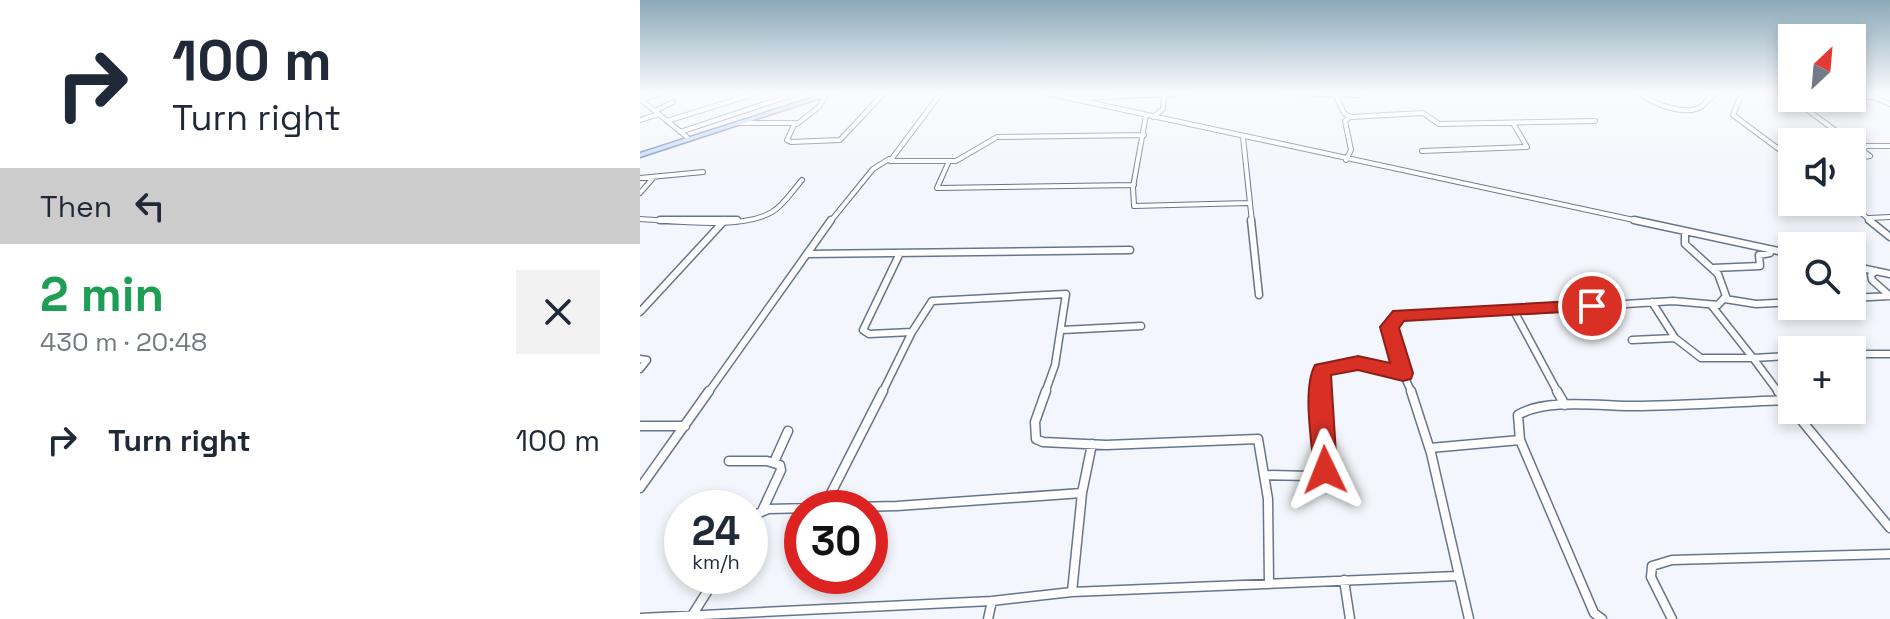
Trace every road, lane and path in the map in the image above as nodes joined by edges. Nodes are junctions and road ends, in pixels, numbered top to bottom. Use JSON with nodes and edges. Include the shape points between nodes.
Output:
{"nodes":[{"id":1,"x":668,"y":122,"type":"edge"},
{"id":2,"x":718,"y":122,"type":"edge"},
{"id":3,"x":727,"y":122,"type":"edge"},
{"id":4,"x":742,"y":122,"type":"edge"},
{"id":5,"x":800,"y":122,"type":"edge"},
{"id":6,"x":858,"y":122,"type":"edge"},
{"id":7,"x":918,"y":122,"type":"edge"},
{"id":8,"x":1148,"y":122,"type":"edge"},
{"id":9,"x":1176,"y":122,"type":"edge"},
{"id":10,"x":1345,"y":122,"type":"edge"},
{"id":11,"x":1436,"y":122,"type":"edge"},
{"id":12,"x":1559,"y":122,"type":"edge"},
{"id":13,"x":1742,"y":122,"type":"edge"},
{"id":14,"x":739,"y":123,"type":"junction"},
{"id":15,"x":1513,"y":123,"type":"junction"},
{"id":16,"x":797,"y":124,"type":"junction"},
{"id":17,"x":684,"y":134,"type":"junction"},
{"id":18,"x":1144,"y":135,"type":"junction"},
{"id":19,"x":1243,"y":137,"type":"junction"},
{"id":20,"x":1866,"y":146,"type":"edge"},
{"id":21,"x":1890,"y":146,"type":"edge"},
{"id":22,"x":1778,"y":149,"type":"edge"},
{"id":23,"x":1422,"y":151,"type":"dead end"},
{"id":24,"x":640,"y":153,"type":"edge"},
{"id":25,"x":889,"y":159,"type":"junction"},
{"id":26,"x":1346,"y":160,"type":"junction"},
{"id":27,"x":949,"y":161,"type":"junction"},
{"id":28,"x":703,"y":172,"type":"dead end"},
{"id":29,"x":654,"y":177,"type":"junction"},
{"id":30,"x":640,"y":178,"type":"edge"},
{"id":31,"x":802,"y":180,"type":"dead end"},
{"id":32,"x":1134,"y":185,"type":"junction"},
{"id":33,"x":640,"y":193,"type":"edge"},
{"id":34,"x":1248,"y":203,"type":"junction"},
{"id":35,"x":1866,"y":216,"type":"edge"},
{"id":36,"x":1890,"y":217,"type":"edge"},
{"id":37,"x":1869,"y":218,"type":"junction"},
{"id":38,"x":640,"y":219,"type":"edge"},
{"id":39,"x":725,"y":220,"type":"junction"},
{"id":40,"x":1685,"y":232,"type":"junction"},
{"id":41,"x":1890,"y":237,"type":"edge"},
{"id":42,"x":1130,"y":250,"type":"dead end"},
{"id":43,"x":1778,"y":252,"type":"edge"},
{"id":44,"x":1778,"y":252,"type":"edge"},
{"id":45,"x":900,"y":253,"type":"junction"},
{"id":46,"x":807,"y":254,"type":"junction"},
{"id":47,"x":1713,"y":268,"type":"junction"},
{"id":48,"x":1866,"y":270,"type":"edge"},
{"id":49,"x":1874,"y":274,"type":"junction"},
{"id":50,"x":1890,"y":274,"type":"edge"},
{"id":51,"x":1259,"y":295,"type":"dead end"},
{"id":52,"x":1890,"y":296,"type":"edge"},
{"id":53,"x":1866,"y":297,"type":"edge"},
{"id":54,"x":1725,"y":299,"type":"junction"},
{"id":55,"x":1652,"y":302,"type":"junction"},
{"id":56,"x":1778,"y":303,"type":"edge"},
{"id":57,"x":1712,"y":306,"type":"junction"},
{"id":58,"x":1514,"y":311,"type":"junction"},
{"id":59,"x":640,"y":312,"type":"edge"},
{"id":60,"x":1141,"y":326,"type":"dead end"},
{"id":61,"x":1062,"y":330,"type":"junction"},
{"id":62,"x":912,"y":332,"type":"junction"},
{"id":63,"x":1675,"y":338,"type":"junction"},
{"id":64,"x":1632,"y":340,"type":"dead end"},
{"id":65,"x":1866,"y":354,"type":"edge"},
{"id":66,"x":1890,"y":354,"type":"edge"},
{"id":67,"x":1778,"y":357,"type":"edge"},
{"id":68,"x":1753,"y":358,"type":"junction"},
{"id":69,"x":640,"y":359,"type":"edge"},
{"id":70,"x":640,"y":369,"type":"edge"},
{"id":71,"x":1403,"y":373,"type":"junction"},
{"id":72,"x":1778,"y":391,"type":"edge"},
{"id":73,"x":1778,"y":400,"type":"edge"},
{"id":74,"x":1565,"y":405,"type":"junction"},
{"id":75,"x":1804,"y":424,"type":"edge"},
{"id":76,"x":640,"y":426,"type":"edge"},
{"id":77,"x":685,"y":426,"type":"junction"},
{"id":78,"x":788,"y":431,"type":"dead end"},
{"id":79,"x":1520,"y":440,"type":"junction"},
{"id":80,"x":1092,"y":444,"type":"junction"},
{"id":81,"x":1430,"y":448,"type":"junction"},
{"id":82,"x":729,"y":461,"type":"dead end"},
{"id":83,"x":774,"y":462,"type":"junction"},
{"id":84,"x":1264,"y":475,"type":"junction"},
{"id":85,"x":640,"y":488,"type":"edge"},
{"id":86,"x":833,"y":490,"type":"edge"},
{"id":87,"x":1082,"y":493,"type":"junction"},
{"id":88,"x":768,"y":498,"type":"edge"},
{"id":89,"x":888,"y":506,"type":"edge"},
{"id":90,"x":1890,"y":528,"type":"edge"},
{"id":91,"x":1890,"y":554,"type":"edge"},
{"id":92,"x":1457,"y":576,"type":"junction"},
{"id":93,"x":1344,"y":580,"type":"junction"},
{"id":94,"x":1269,"y":584,"type":"junction"},
{"id":95,"x":1072,"y":592,"type":"junction"},
{"id":96,"x":706,"y":594,"type":"edge"},
{"id":97,"x":992,"y":601,"type":"junction"},
{"id":98,"x":693,"y":614,"type":"junction"},
{"id":99,"x":778,"y":614,"type":"edge"},
{"id":100,"x":640,"y":618,"type":"edge"},
{"id":101,"x":988,"y":619,"type":"edge"},
{"id":102,"x":1350,"y":619,"type":"edge"},
{"id":103,"x":1469,"y":619,"type":"edge"},
{"id":104,"x":1602,"y":619,"type":"edge"},
{"id":105,"x":1672,"y":619,"type":"edge"}],
"edges":[{"from":1,"to":17,"type":"street"},
{"from":2,"to":17,"type":"street"},
{"from":3,"to":17,"type":"main road"},
{"from":4,"to":14,"type":"main road"},
{"from":5,"to":16,"type":"street"},
{"from":6,"to":16,"type":"street","via":[[843,139],[788,141]]},
{"from":7,"to":25,"type":"street"},
{"from":8,"to":18,"type":"street"},
{"from":9,"to":19,"type":"street"},
{"from":10,"to":26,"type":"street","via":[[1351,150]]},
{"from":11,"to":15,"type":"street"},
{"from":12,"to":15,"type":"street"},
{"from":13,"to":22,"type":"street"},
{"from":14,"to":16,"type":"street"},
{"from":14,"to":24,"type":"main road"},
{"from":15,"to":23,"type":"street","via":[[1527,147]]},
{"from":17,"to":24,"type":"main road"},
{"from":18,"to":27,"type":"street","via":[[997,137]]},
{"from":18,"to":32,"type":"street"},
{"from":19,"to":26,"type":"street"},
{"from":19,"to":34,"type":"street"},
{"from":20,"to":21,"type":"street"},
{"from":25,"to":27,"type":"street"},
{"from":25,"to":46,"type":"street","via":[[858,183]]},
{"from":26,"to":40,"type":"street"},
{"from":27,"to":32,"type":"street","via":[[937,188]]},
{"from":28,"to":29,"type":"street"},
{"from":29,"to":30,"type":"street"},
{"from":29,"to":33,"type":"street"},
{"from":31,"to":39,"type":"street","via":[[772,212]]},
{"from":32,"to":34,"type":"street","via":[[1132,204],[1137,207]]},
{"from":34,"to":51,"type":"street"},
{"from":35,"to":37,"type":"street"},
{"from":36,"to":37,"type":"street"},
{"from":37,"to":41,"type":"street"},
{"from":38,"to":39,"type":"street"},
{"from":39,"to":59,"type":"street"},
{"from":40,"to":43,"type":"street"},
{"from":40,"to":47,"type":"street","via":[[1685,244]]},
{"from":42,"to":45,"type":"street"},
{"from":44,"to":47,"type":"street","via":[[1760,254],[1760,266]]},
{"from":45,"to":46,"type":"street"},
{"from":45,"to":62,"type":"street","via":[[863,330]]},
{"from":46,"to":77,"type":"street"},
{"from":47,"to":54,"type":"street"},
{"from":48,"to":49,"type":"street"},
{"from":49,"to":50,"type":"street"},
{"from":49,"to":52,"type":"street"},
{"from":52,"to":53,"type":"street"},
{"from":54,"to":56,"type":"street"},
{"from":54,"to":57,"type":"street"},
{"from":55,"to":57,"type":"street"},
{"from":55,"to":58,"type":"street"},
{"from":55,"to":63,"type":"street"},
{"from":57,"to":68,"type":"street"},
{"from":58,"to":71,"type":"street","via":[[1399,315],[1390,327]]},
{"from":58,"to":74,"type":"street"},
{"from":60,"to":61,"type":"street"},
{"from":61,"to":62,"type":"street","via":[[1067,297],[1061,294],[936,300]]},
{"from":61,"to":80,"type":"street","via":[[1035,433],[1039,441]]},
{"from":62,"to":86,"type":"street"},
{"from":63,"to":64,"type":"street"},
{"from":63,"to":68,"type":"street","via":[[1701,358]]},
{"from":65,"to":66,"type":"street"},
{"from":67,"to":68,"type":"street"},
{"from":68,"to":72,"type":"street"},
{"from":69,"to":70,"type":"street","via":[[647,360]]},
{"from":71,"to":81,"type":"street"},
{"from":71,"to":84,"type":"street","via":[[1358,363],[1322,370],[1325,470],[1312,476]]},
{"from":73,"to":74,"type":"street"},
{"from":74,"to":79,"type":"street","via":[[1521,412]]},
{"from":75,"to":90,"type":"street"},
{"from":76,"to":77,"type":"street"},
{"from":77,"to":85,"type":"street"},
{"from":78,"to":83,"type":"street"},
{"from":79,"to":81,"type":"street"},
{"from":79,"to":104,"type":"street","via":[[1594,613]]},
{"from":80,"to":84,"type":"street","via":[[1258,439]]},
{"from":80,"to":87,"type":"street"},
{"from":81,"to":92,"type":"street"},
{"from":82,"to":83,"type":"street"},
{"from":83,"to":88,"type":"street","via":[[781,470]]},
{"from":84,"to":94,"type":"street"},
{"from":87,"to":89,"type":"street"},
{"from":87,"to":95,"type":"street"},
{"from":91,"to":105,"type":"street","via":[[1672,560],[1652,566],[1651,577]]},
{"from":92,"to":93,"type":"street"},
{"from":92,"to":103,"type":"street"},
{"from":93,"to":94,"type":"street"},
{"from":93,"to":102,"type":"street"},
{"from":94,"to":95,"type":"street"},
{"from":95,"to":97,"type":"street"},
{"from":96,"to":98,"type":"street"},
{"from":97,"to":99,"type":"street"},
{"from":97,"to":101,"type":"street"},
{"from":98,"to":99,"type":"street"},
{"from":98,"to":100,"type":"street"}]}
